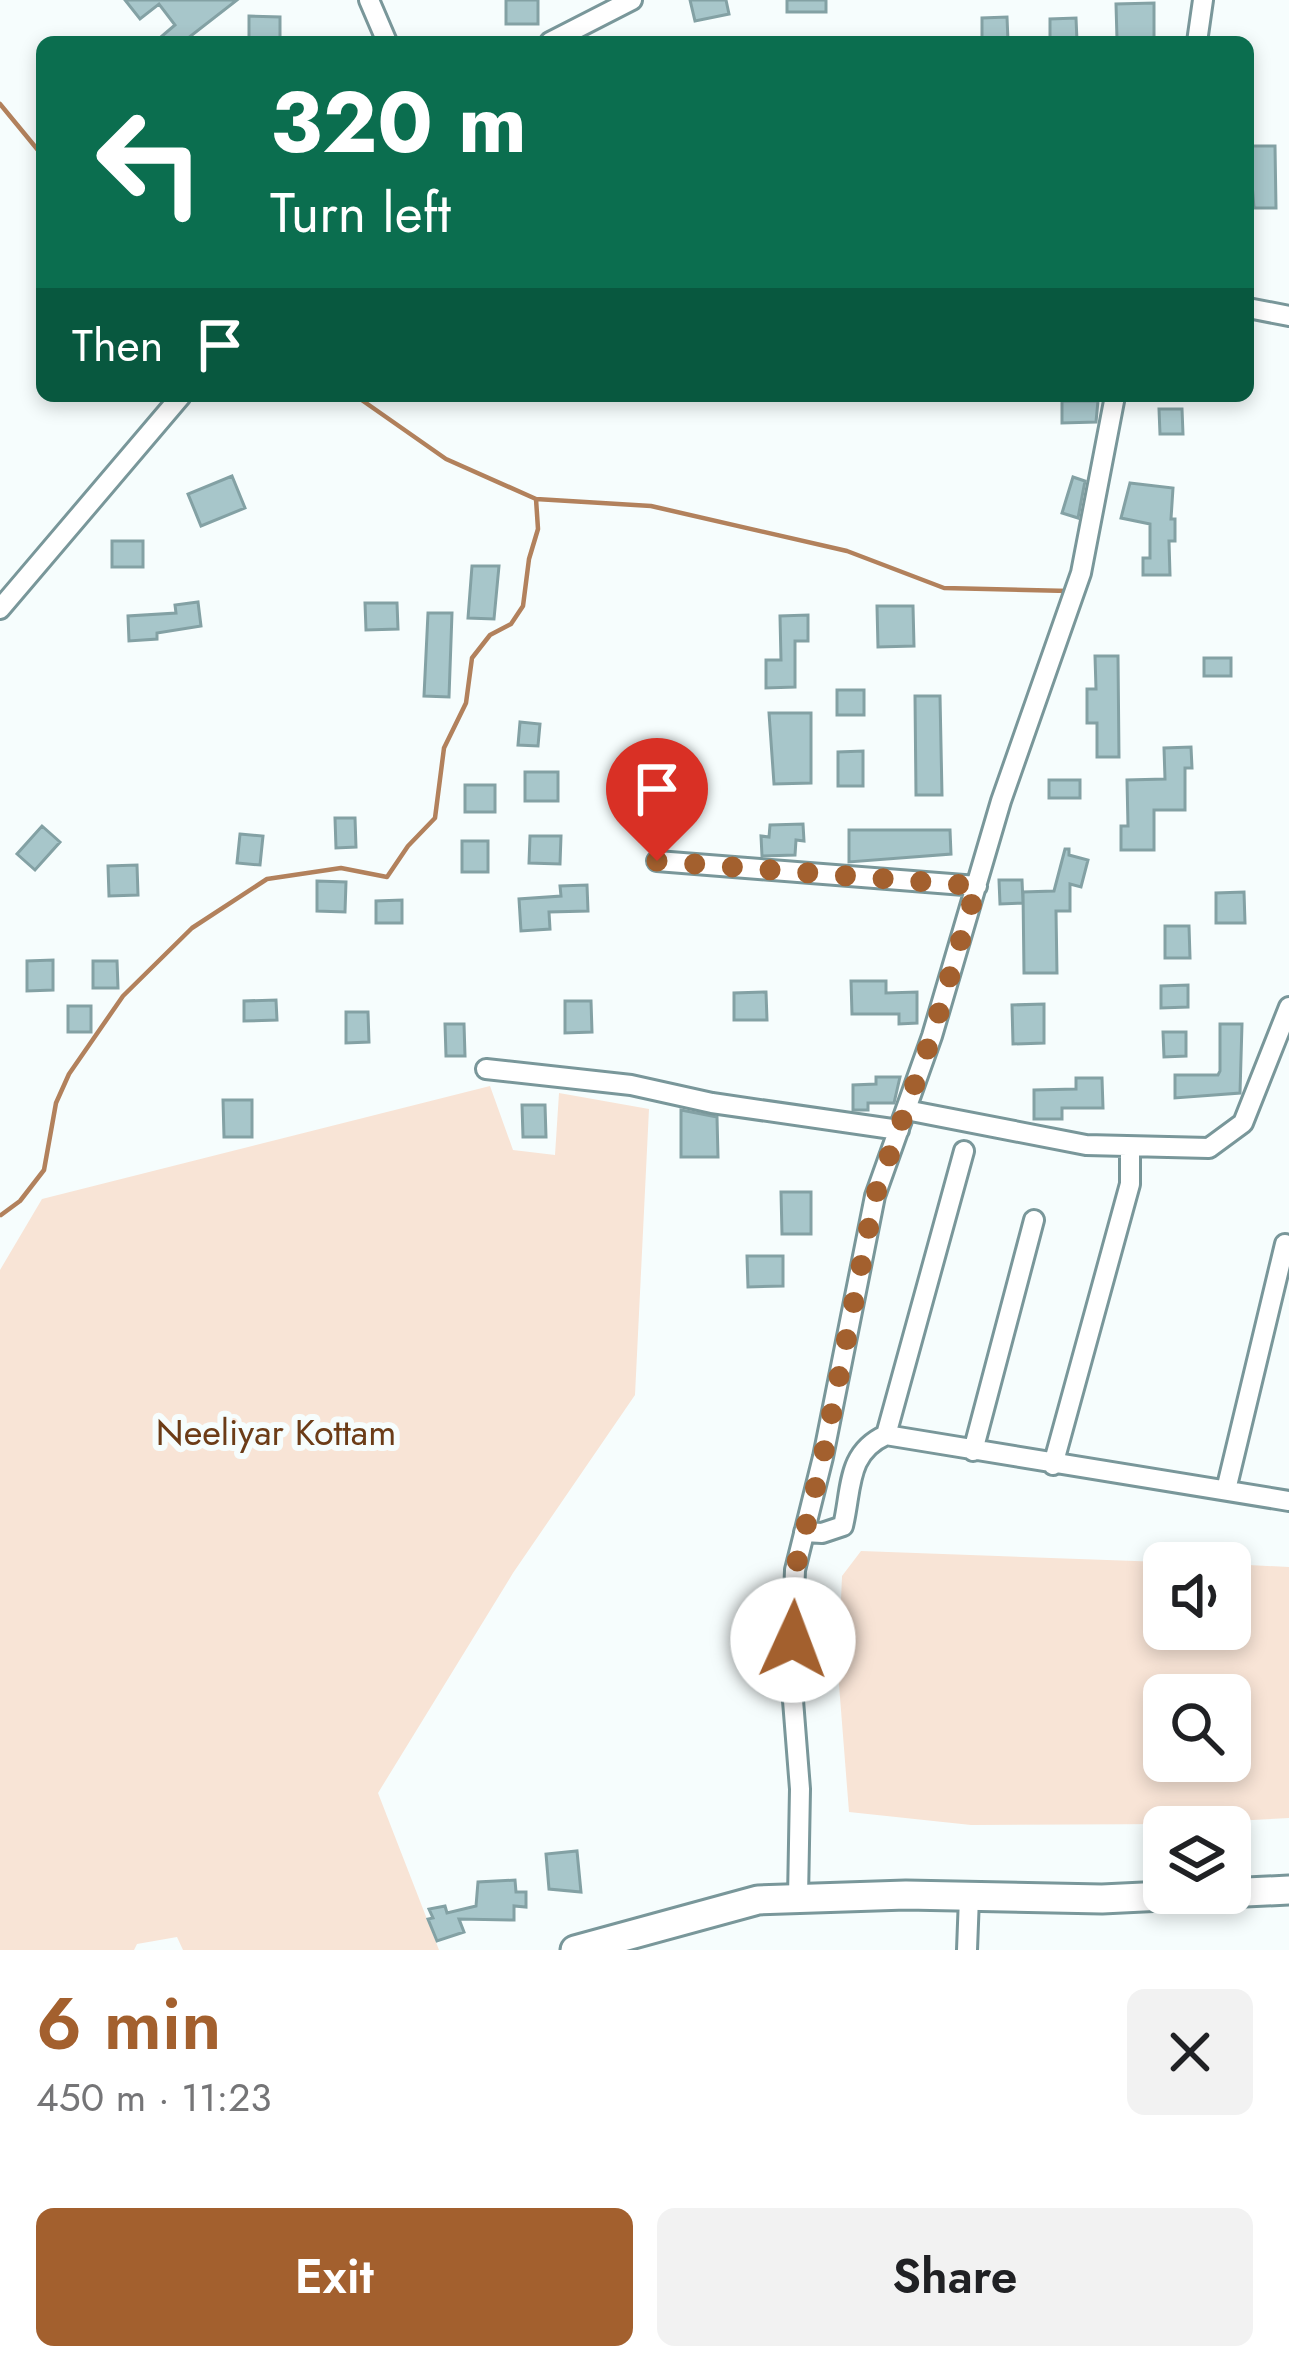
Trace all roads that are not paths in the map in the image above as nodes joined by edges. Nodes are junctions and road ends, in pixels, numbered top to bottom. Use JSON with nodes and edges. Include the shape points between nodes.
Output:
{"nodes":[{"id":1,"x":369,"y":0,"type":"edge"},
{"id":2,"x":632,"y":0,"type":"edge"},
{"id":3,"x":1203,"y":0,"type":"edge"},
{"id":4,"x":384,"y":36,"type":"edge"},
{"id":5,"x":562,"y":36,"type":"edge"},
{"id":6,"x":1198,"y":36,"type":"edge"},
{"id":7,"x":1254,"y":309,"type":"edge"},
{"id":8,"x":1289,"y":316,"type":"edge"},
{"id":9,"x":177,"y":402,"type":"edge"},
{"id":10,"x":1114,"y":402,"type":"edge"},
{"id":11,"x":0,"y":609,"type":"edge"},
{"id":12,"x":657,"y":861,"type":"dead end"},
{"id":13,"x":977,"y":886,"type":"junction"},
{"id":14,"x":1289,"y":1007,"type":"edge"},
{"id":15,"x":486,"y":1070,"type":"dead end"},
{"id":16,"x":906,"y":1110,"type":"junction"},
{"id":17,"x":898,"y":1130,"type":"junction"},
{"id":18,"x":1130,"y":1147,"type":"junction"},
{"id":19,"x":964,"y":1151,"type":"dead end"},
{"id":20,"x":1034,"y":1220,"type":"dead end"},
{"id":21,"x":1285,"y":1244,"type":"dead end"},
{"id":22,"x":886,"y":1435,"type":"junction"},
{"id":23,"x":973,"y":1451,"type":"junction"},
{"id":24,"x":1053,"y":1465,"type":"junction"},
{"id":25,"x":1226,"y":1490,"type":"junction"},
{"id":26,"x":1289,"y":1502,"type":"edge"},
{"id":27,"x":804,"y":1532,"type":"junction"},
{"id":28,"x":1289,"y":1890,"type":"edge"},
{"id":29,"x":969,"y":1897,"type":"junction"},
{"id":30,"x":798,"y":1898,"type":"junction"},
{"id":31,"x":575,"y":1950,"type":"edge"},
{"id":32,"x":967,"y":1950,"type":"edge"}],
"edges":[{"from":1,"to":4,"type":"street"},
{"from":2,"to":5,"type":"street"},
{"from":3,"to":6,"type":"street"},
{"from":7,"to":8,"type":"street"},
{"from":9,"to":11,"type":"street"},
{"from":10,"to":13,"type":"street","via":[[1081,573]]},
{"from":12,"to":13,"type":"street"},
{"from":13,"to":16,"type":"street"},
{"from":14,"to":18,"type":"street","via":[[1243,1123],[1209,1148]]},
{"from":15,"to":17,"type":"street","via":[[631,1085]]},
{"from":16,"to":17,"type":"street"},
{"from":16,"to":18,"type":"street"},
{"from":17,"to":27,"type":"street","via":[[875,1196]]},
{"from":18,"to":24,"type":"street","via":[[1130,1184]]},
{"from":19,"to":22,"type":"street"},
{"from":20,"to":23,"type":"street"},
{"from":21,"to":25,"type":"street"},
{"from":22,"to":23,"type":"street"},
{"from":22,"to":27,"type":"street","via":[[856,1459],[843,1526]]},
{"from":23,"to":24,"type":"street"},
{"from":24,"to":25,"type":"street"},
{"from":25,"to":26,"type":"street"},
{"from":27,"to":30,"type":"street","via":[[791,1675]]},
{"from":28,"to":29,"type":"main road"},
{"from":29,"to":30,"type":"main road"},
{"from":29,"to":32,"type":"street"},
{"from":30,"to":31,"type":"main road","via":[[739,1904]]}]}
